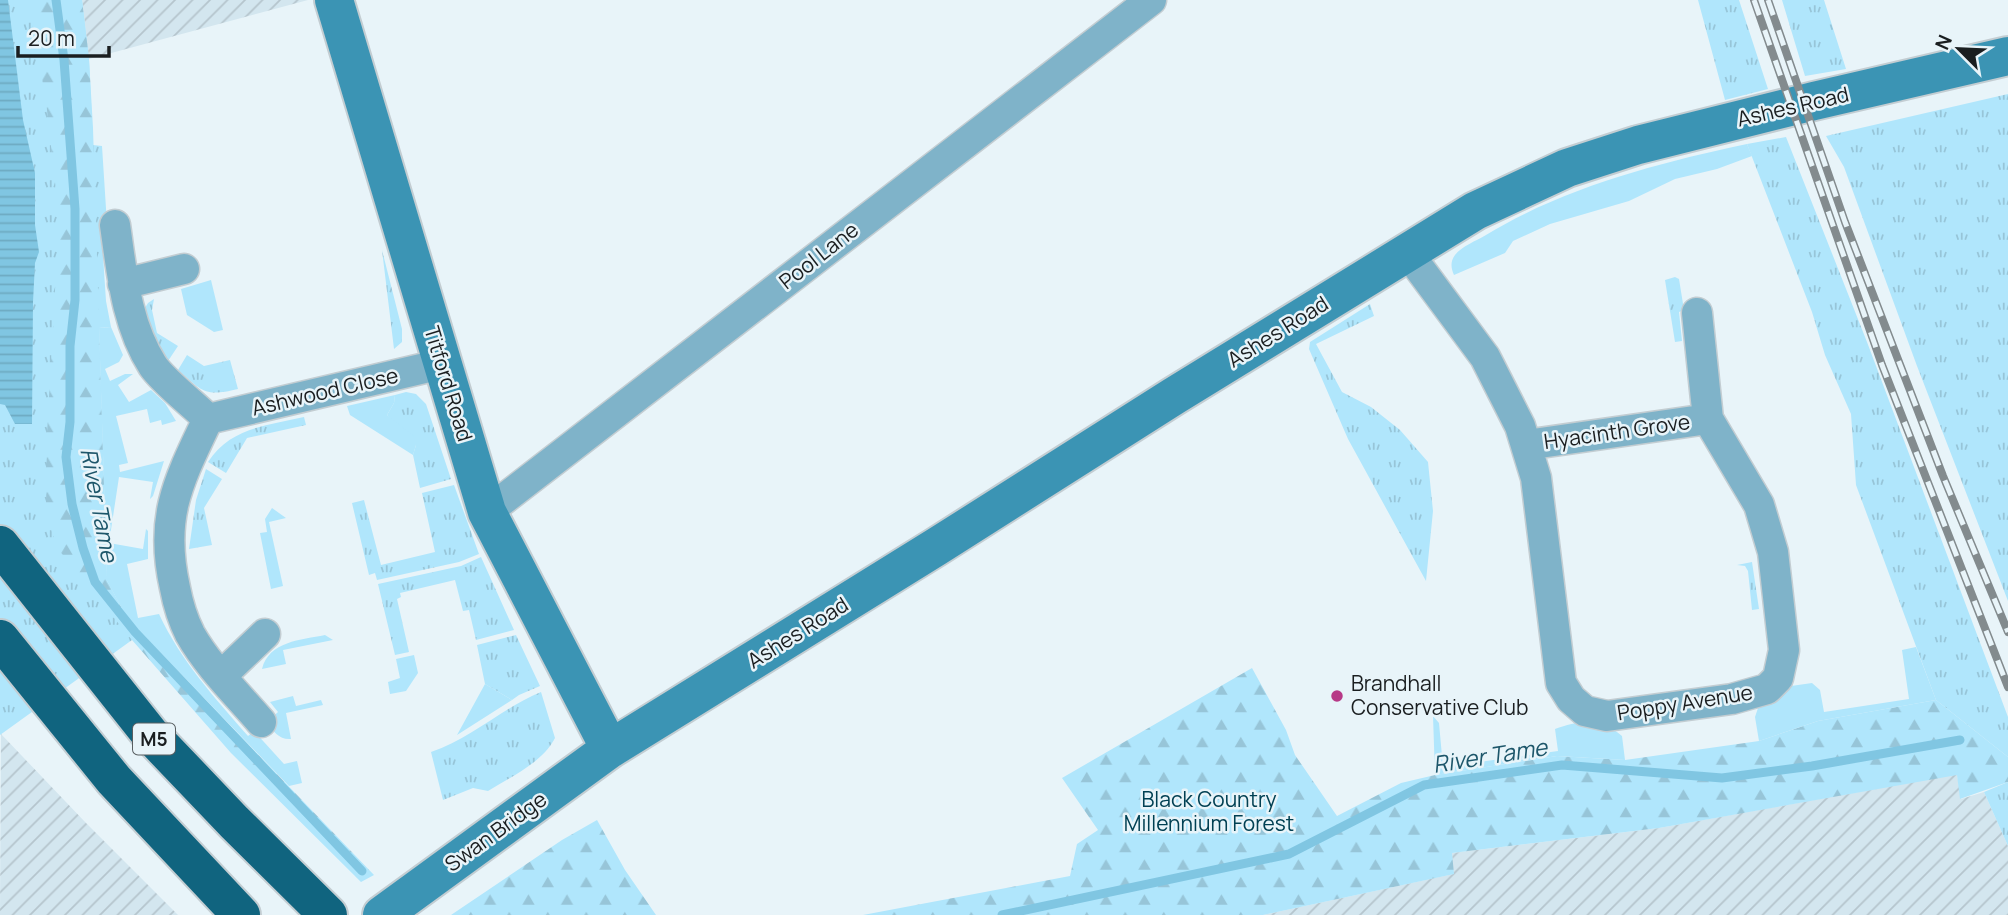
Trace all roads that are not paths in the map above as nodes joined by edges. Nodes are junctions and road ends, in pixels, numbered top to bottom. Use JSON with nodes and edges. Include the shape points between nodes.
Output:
{"nodes":[{"id":1,"x":334,"y":0,"type":"edge"},
{"id":2,"x":1151,"y":0,"type":"edge"},
{"id":3,"x":2008,"y":56,"type":"edge"},
{"id":4,"x":116,"y":225,"type":"dead end"},
{"id":5,"x":1408,"y":253,"type":"junction"},
{"id":6,"x":184,"y":269,"type":"dead end"},
{"id":7,"x":123,"y":284,"type":"junction"},
{"id":8,"x":1697,"y":313,"type":"dead end"},
{"id":9,"x":442,"y":364,"type":"junction"},
{"id":10,"x":208,"y":419,"type":"junction"},
{"id":11,"x":1708,"y":419,"type":"junction"},
{"id":12,"x":1526,"y":445,"type":"junction"},
{"id":13,"x":486,"y":512,"type":"junction"},
{"id":14,"x":0,"y":545,"type":"edge"},
{"id":15,"x":265,"y":634,"type":"dead end"},
{"id":16,"x":0,"y":639,"type":"edge"},
{"id":17,"x":221,"y":676,"type":"junction"},
{"id":18,"x":261,"y":722,"type":"dead end"},
{"id":19,"x":610,"y":749,"type":"junction"},
{"id":20,"x":241,"y":915,"type":"edge"},
{"id":21,"x":328,"y":915,"type":"edge"},
{"id":22,"x":382,"y":915,"type":"edge"}],
"edges":[{"from":1,"to":9,"type":"street","name":"Titford Road"},
{"from":2,"to":13,"type":"street","name":"Pool Lane"},
{"from":3,"to":5,"type":"street","name":"Ashes Road","via":[[1722,123],[1578,164],[1475,211]]},
{"from":4,"to":7,"type":"street"},
{"from":5,"to":12,"type":"street","name":"Poppy Avenue","via":[[1485,357]]},
{"from":5,"to":19,"type":"street","name":"Ashes Road"},
{"from":6,"to":7,"type":"street"},
{"from":7,"to":10,"type":"street","via":[[136,332],[154,368]]},
{"from":8,"to":11,"type":"street","name":"Poppy Avenue"},
{"from":9,"to":10,"type":"street","name":"Ashwood Close"},
{"from":9,"to":13,"type":"street","name":"Titford Road"},
{"from":10,"to":17,"type":"street","via":[[173,500],[169,547],[172,577],[190,634]]},
{"from":11,"to":12,"type":"street","name":"Hyacinth Grove"},
{"from":11,"to":12,"type":"street","name":"Poppy Avenue","via":[[1759,505],[1773,552],[1784,650],[1778,678],[1767,689],[1732,699],[1607,716],[1585,711],[1571,699],[1561,683],[1536,478]]},
{"from":13,"to":19,"type":"street","name":"Titford Road"},
{"from":14,"to":21,"type":"highway","number":"M5","via":[[150,734]]},
{"from":15,"to":17,"type":"street"},
{"from":16,"to":20,"type":"highway","number":"M5","via":[[114,780]]},
{"from":17,"to":18,"type":"street"},
{"from":19,"to":22,"type":"street","name":"Swan Bridge"}]}
